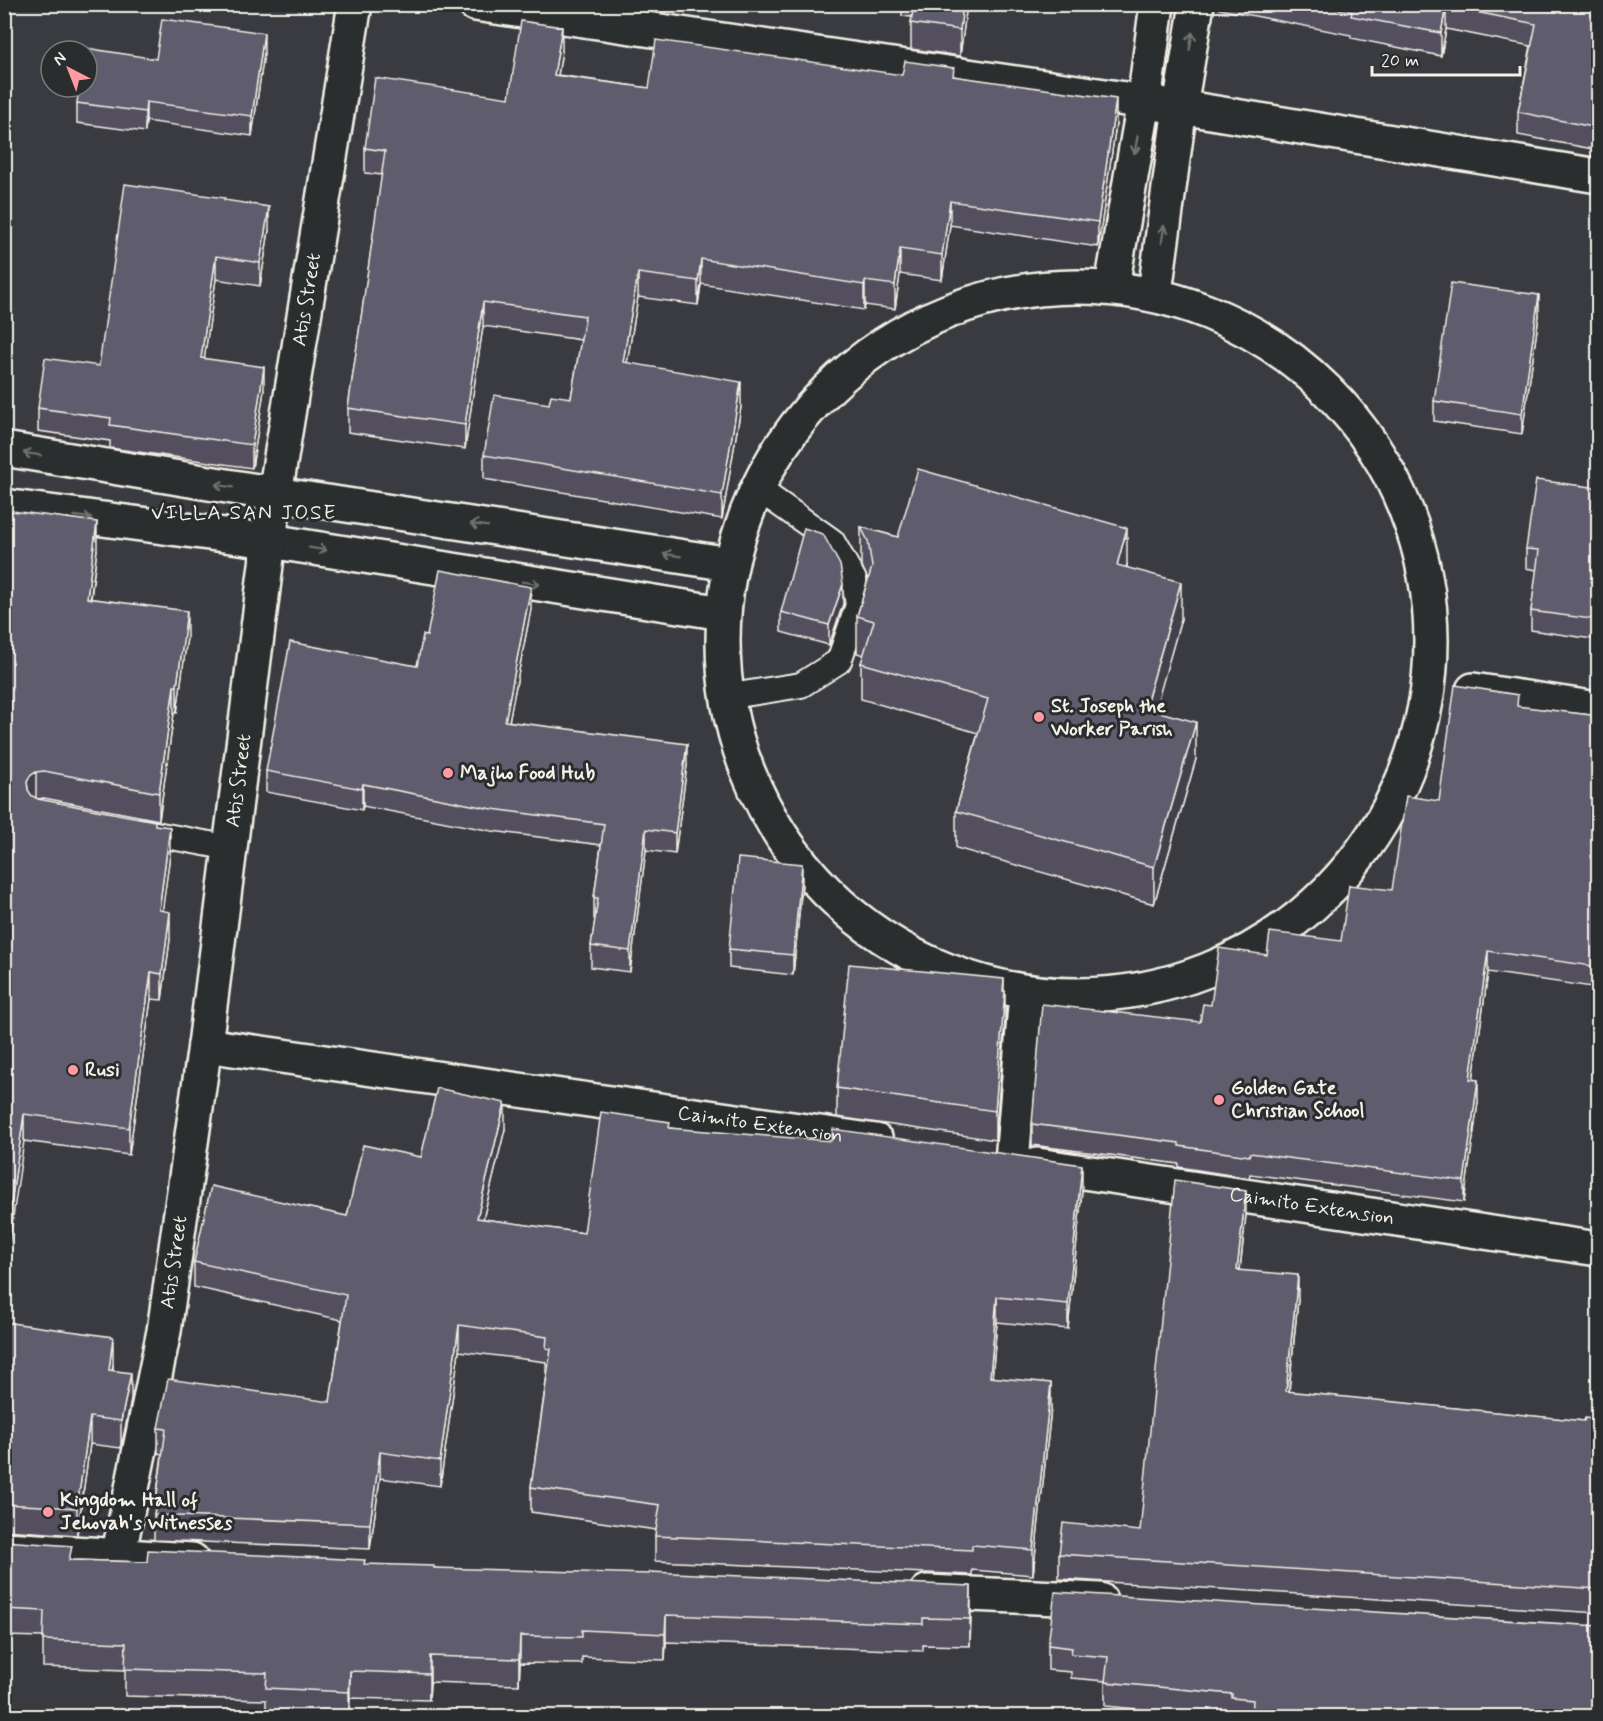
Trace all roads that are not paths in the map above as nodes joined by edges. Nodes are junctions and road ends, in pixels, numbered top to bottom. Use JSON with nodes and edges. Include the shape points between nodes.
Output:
{"nodes":[{"id":1,"x":355,"y":4,"type":"edge"},
{"id":2,"x":475,"y":4,"type":"edge"},
{"id":3,"x":1157,"y":4,"type":"edge"},
{"id":4,"x":1197,"y":4,"type":"edge"},
{"id":5,"x":1144,"y":102,"type":"junction"},
{"id":6,"x":1180,"y":107,"type":"junction"},
{"id":7,"x":1599,"y":176,"type":"edge"},
{"id":8,"x":1112,"y":286,"type":"junction"},
{"id":9,"x":1155,"y":292,"type":"junction"},
{"id":10,"x":4,"y":449,"type":"edge"},
{"id":11,"x":756,"y":488,"type":"junction"},
{"id":12,"x":275,"y":494,"type":"junction"},
{"id":13,"x":4,"y":506,"type":"edge"},
{"id":14,"x":270,"y":541,"type":"junction"},
{"id":15,"x":730,"y":564,"type":"junction"},
{"id":16,"x":723,"y":613,"type":"junction"},
{"id":17,"x":1431,"y":684,"type":"junction"},
{"id":18,"x":725,"y":697,"type":"junction"},
{"id":19,"x":1599,"y":709,"type":"edge"},
{"id":20,"x":119,"y":827,"type":"edge"},
{"id":21,"x":231,"y":848,"type":"junction"},
{"id":22,"x":1026,"y":994,"type":"junction"},
{"id":23,"x":205,"y":1045,"type":"junction"},
{"id":24,"x":905,"y":1146,"type":"edge"},
{"id":25,"x":1599,"y":1249,"type":"edge"},
{"id":26,"x":4,"y":1549,"type":"edge"},
{"id":27,"x":118,"y":1557,"type":"junction"},
{"id":28,"x":225,"y":1562,"type":"edge"},
{"id":29,"x":902,"y":1590,"type":"edge"},
{"id":30,"x":1128,"y":1601,"type":"edge"}],
"edges":[{"from":1,"to":12,"type":"street","name":"Atis Street"},
{"from":2,"to":5,"type":"street"},
{"from":3,"to":5,"type":"street"},
{"from":6,"to":4,"type":"street","one_way":true},
{"from":5,"to":6,"type":"street"},
{"from":5,"to":8,"type":"street","one_way":true},
{"from":6,"to":7,"type":"street"},
{"from":9,"to":6,"type":"street","one_way":true},
{"from":8,"to":9,"type":"street"},
{"from":8,"to":11,"type":"street","via":[[1004,293],[903,331],[818,399]]},
{"from":9,"to":17,"type":"street","via":[[1253,329],[1336,394],[1396,479],[1430,579]]},
{"from":12,"to":10,"type":"street","one_way":true},
{"from":11,"to":15,"type":"street"},
{"from":11,"to":18,"type":"lane","via":[[832,541],[855,580],[858,605],[839,661],[801,685]]},
{"from":12,"to":14,"type":"street","name":"Atis Street"},
{"from":15,"to":12,"type":"street","one_way":true},
{"from":13,"to":14,"type":"street","one_way":true},
{"from":14,"to":16,"type":"street","one_way":true},
{"from":14,"to":21,"type":"street","name":"Atis Street"},
{"from":15,"to":16,"type":"street"},
{"from":16,"to":18,"type":"street"},
{"from":17,"to":19,"type":"street"},
{"from":17,"to":22,"type":"street","via":[[1400,792],[1335,885],[1246,954],[1139,992]]},
{"from":18,"to":22,"type":"street","via":[[759,804],[826,895],[918,961]]},
{"from":20,"to":21,"type":"lane"},
{"from":21,"to":23,"type":"street","name":"Atis Street"},
{"from":22,"to":25,"type":"street","name":"Caimito Extension","via":[[1000,1159]]},
{"from":23,"to":24,"type":"street","name":"Caimito Extension"},
{"from":23,"to":27,"type":"street","name":"Atis Street","via":[[164,1331]]},
{"from":26,"to":27,"type":"street"},
{"from":27,"to":28,"type":"street"},
{"from":29,"to":30,"type":"street"}]}
